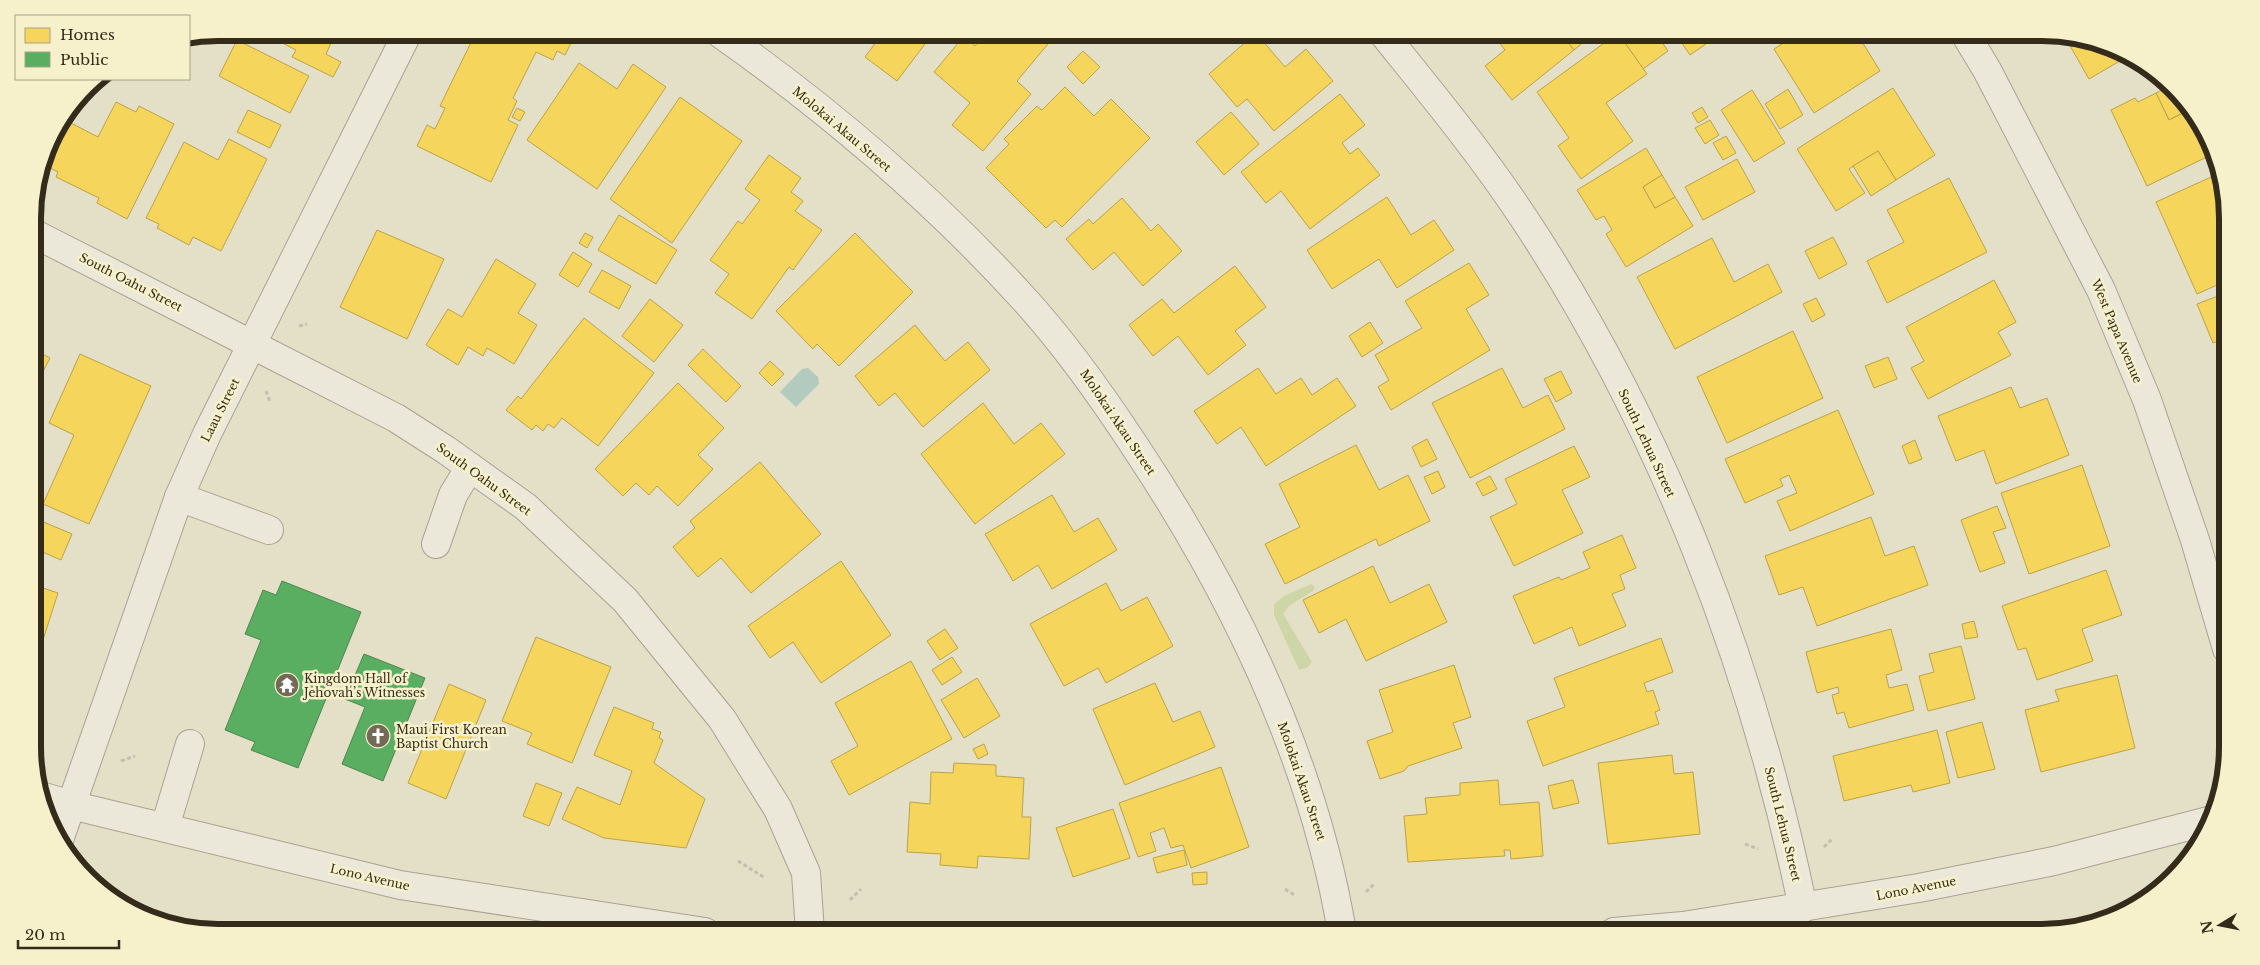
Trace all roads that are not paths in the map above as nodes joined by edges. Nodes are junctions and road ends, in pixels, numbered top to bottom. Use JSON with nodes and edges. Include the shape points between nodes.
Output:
{"nodes":[{"id":1,"x":404,"y":41,"type":"edge"},
{"id":2,"x":731,"y":41,"type":"edge"},
{"id":3,"x":1389,"y":41,"type":"edge"},
{"id":4,"x":1969,"y":41,"type":"edge"},
{"id":5,"x":42,"y":237,"type":"edge"},
{"id":6,"x":254,"y":344,"type":"junction"},
{"id":7,"x":470,"y":467,"type":"junction"},
{"id":8,"x":180,"y":497,"type":"junction"},
{"id":9,"x":269,"y":530,"type":"dead end"},
{"id":10,"x":436,"y":544,"type":"dead end"},
{"id":11,"x":2219,"y":622,"type":"edge"},
{"id":12,"x":190,"y":744,"type":"dead end"},
{"id":13,"x":49,"y":798,"type":"edge"},
{"id":14,"x":71,"y":805,"type":"junction"},
{"id":15,"x":2202,"y":823,"type":"edge"},
{"id":16,"x":164,"y":828,"type":"junction"},
{"id":17,"x":62,"y":831,"type":"edge"},
{"id":18,"x":1803,"y":908,"type":"junction"},
{"id":19,"x":577,"y":923,"type":"edge"},
{"id":20,"x":591,"y":924,"type":"edge"},
{"id":21,"x":809,"y":924,"type":"edge"},
{"id":22,"x":1341,"y":924,"type":"edge"},
{"id":23,"x":1696,"y":924,"type":"edge"}],
"edges":[{"from":1,"to":6,"type":"street","name":"Laau Street"},
{"from":2,"to":22,"type":"street","name":"Molokai Akau Street","via":[[851,134],[946,220],[1026,301],[1092,381],[1210,567],[1253,655],[1293,749],[1322,834]]},
{"from":3,"to":18,"type":"street","name":"South Lehua Street","via":[[1469,140],[1523,218],[1588,323],[1644,432],[1710,584],[1749,696],[1788,835]]},
{"from":4,"to":11,"type":"street","name":"West Papa Avenue","via":[[2101,290],[2147,400]]},
{"from":5,"to":6,"type":"street","name":"South Oahu Street"},
{"from":6,"to":7,"type":"street","name":"South Oahu Street","via":[[396,418]]},
{"from":6,"to":8,"type":"street","name":"Laau Street","via":[[207,434]]},
{"from":7,"to":10,"type":"street","via":[[453,495]]},
{"from":7,"to":21,"type":"street","name":"South Oahu Street","via":[[526,507],[625,600],[722,720],[778,809],[806,873]]},
{"from":8,"to":9,"type":"street"},
{"from":8,"to":14,"type":"street","name":"Laau Street"},
{"from":12,"to":16,"type":"street"},
{"from":13,"to":14,"type":"street","name":"Lono Avenue"},
{"from":14,"to":16,"type":"street","name":"Lono Avenue"},
{"from":14,"to":17,"type":"street","name":"Laau Street"},
{"from":15,"to":18,"type":"street","name":"Lono Avenue","via":[[2054,861]]},
{"from":16,"to":19,"type":"street","name":"Lono Avenue","via":[[400,885]]},
{"from":18,"to":23,"type":"street","name":"Lono Avenue"},
{"from":19,"to":20,"type":"street","name":"Lono Avenue"}]}
